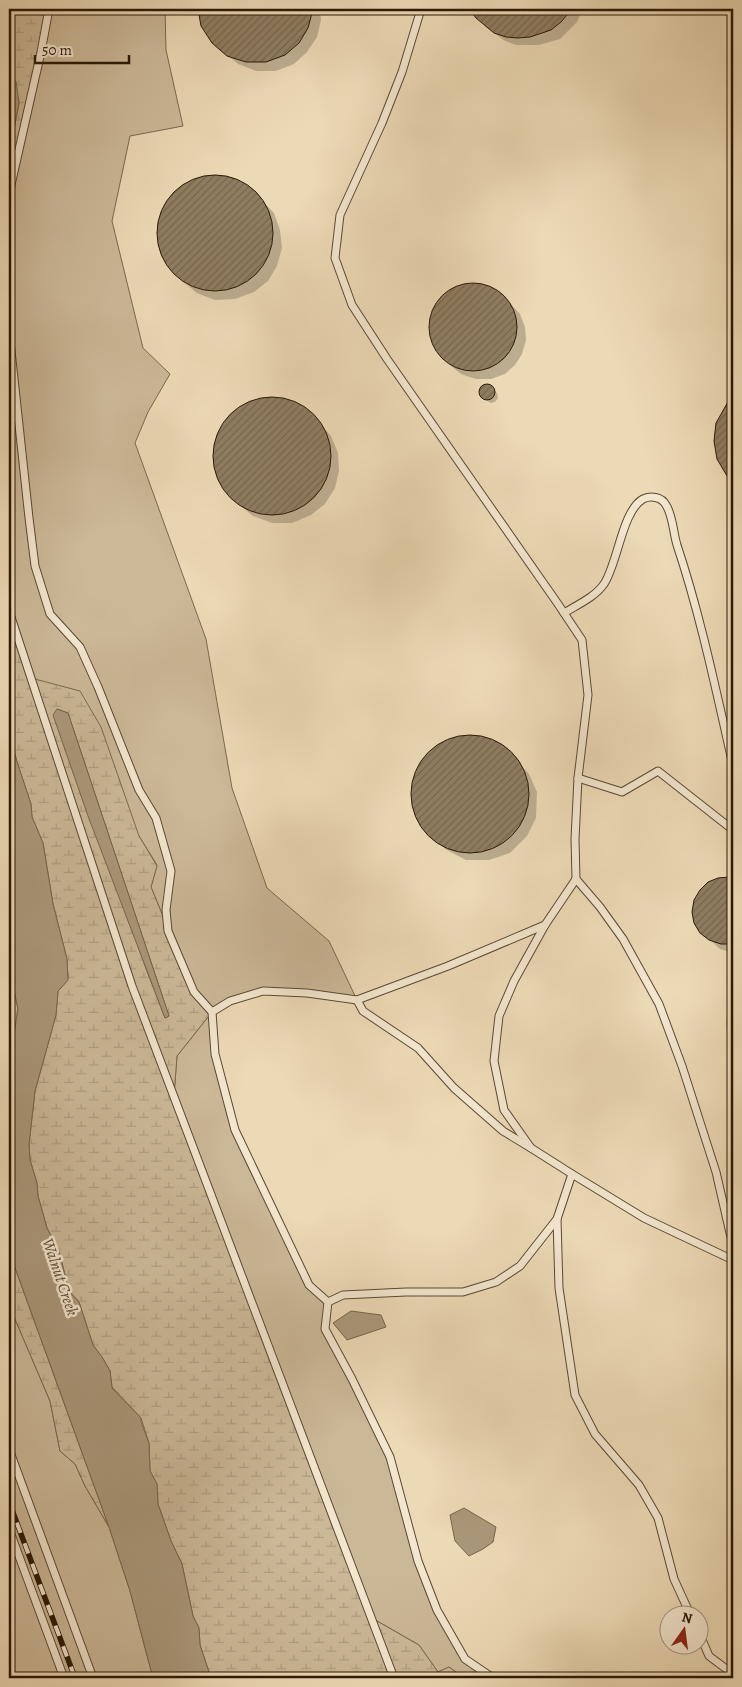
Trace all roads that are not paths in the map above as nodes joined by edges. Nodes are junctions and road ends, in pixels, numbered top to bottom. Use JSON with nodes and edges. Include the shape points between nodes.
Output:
{"nodes":[{"id":1,"x":49,"y":9,"type":"edge"},
{"id":2,"x":421,"y":9,"type":"edge"},
{"id":3,"x":9,"y":202,"type":"edge"},
{"id":4,"x":9,"y":332,"type":"edge"},
{"id":5,"x":9,"y":611,"type":"edge"},
{"id":6,"x":564,"y":613,"type":"junction"},
{"id":7,"x":733,"y":765,"type":"edge"},
{"id":8,"x":578,"y":778,"type":"junction"},
{"id":9,"x":733,"y":830,"type":"edge"},
{"id":10,"x":576,"y":879,"type":"junction"},
{"id":11,"x":545,"y":925,"type":"junction"},
{"id":12,"x":357,"y":1000,"type":"junction"},
{"id":13,"x":212,"y":1012,"type":"junction"},
{"id":14,"x":531,"y":1148,"type":"junction"},
{"id":15,"x":572,"y":1174,"type":"junction"},
{"id":16,"x":556,"y":1219,"type":"junction"},
{"id":17,"x":733,"y":1242,"type":"edge"},
{"id":18,"x":733,"y":1260,"type":"edge"},
{"id":19,"x":328,"y":1302,"type":"junction"},
{"id":20,"x":9,"y":1449,"type":"edge"},
{"id":21,"x":9,"y":1529,"type":"edge"},
{"id":22,"x":685,"y":1604,"type":"edge"},
{"id":23,"x":708,"y":1654,"type":"edge"},
{"id":24,"x":733,"y":1674,"type":"edge"},
{"id":25,"x":64,"y":1678,"type":"edge"},
{"id":26,"x":93,"y":1678,"type":"edge"},
{"id":27,"x":394,"y":1678,"type":"edge"},
{"id":28,"x":493,"y":1678,"type":"edge"}],
"edges":[{"from":1,"to":3,"type":"lane"},
{"from":2,"to":6,"type":"lane","via":[[402,72],[340,215],[335,258],[352,305],[386,359]]},
{"from":4,"to":13,"type":"lane","via":[[35,566],[50,614],[80,648],[139,790],[156,818],[171,871],[166,910],[168,930],[194,992]]},
{"from":5,"to":27,"type":"lane","via":[[132,986]]},
{"from":6,"to":7,"type":"lane","via":[[595,593],[605,582],[628,517],[636,504],[644,498],[662,499],[667,505],[692,592]]},
{"from":6,"to":8,"type":"lane","via":[[582,640],[588,695]]},
{"from":8,"to":9,"type":"lane","via":[[622,792],[658,771]]},
{"from":8,"to":10,"type":"lane"},
{"from":10,"to":11,"type":"lane"},
{"from":10,"to":17,"type":"lane","via":[[623,939],[659,1004],[714,1163]]},
{"from":11,"to":12,"type":"lane"},
{"from":11,"to":14,"type":"lane","via":[[499,1016],[494,1061],[504,1110]]},
{"from":12,"to":13,"type":"lane","via":[[263,990],[230,1001]]},
{"from":12,"to":14,"type":"lane","via":[[363,1011],[418,1048],[454,1088],[503,1131]]},
{"from":13,"to":19,"type":"lane","via":[[215,1054],[235,1130],[309,1285]]},
{"from":14,"to":15,"type":"lane"},
{"from":15,"to":16,"type":"lane"},
{"from":15,"to":18,"type":"lane","via":[[644,1218]]},
{"from":16,"to":19,"type":"lane","via":[[520,1266],[496,1282],[463,1292],[343,1295]]},
{"from":16,"to":22,"type":"lane","via":[[559,1288],[575,1395],[594,1434],[639,1485],[658,1518],[674,1579]]},
{"from":19,"to":28,"type":"lane","via":[[325,1328],[390,1456],[418,1561],[437,1610],[465,1659]]},
{"from":20,"to":26,"type":"lane"},
{"from":21,"to":25,"type":"lane"},
{"from":23,"to":24,"type":"lane"}]}
